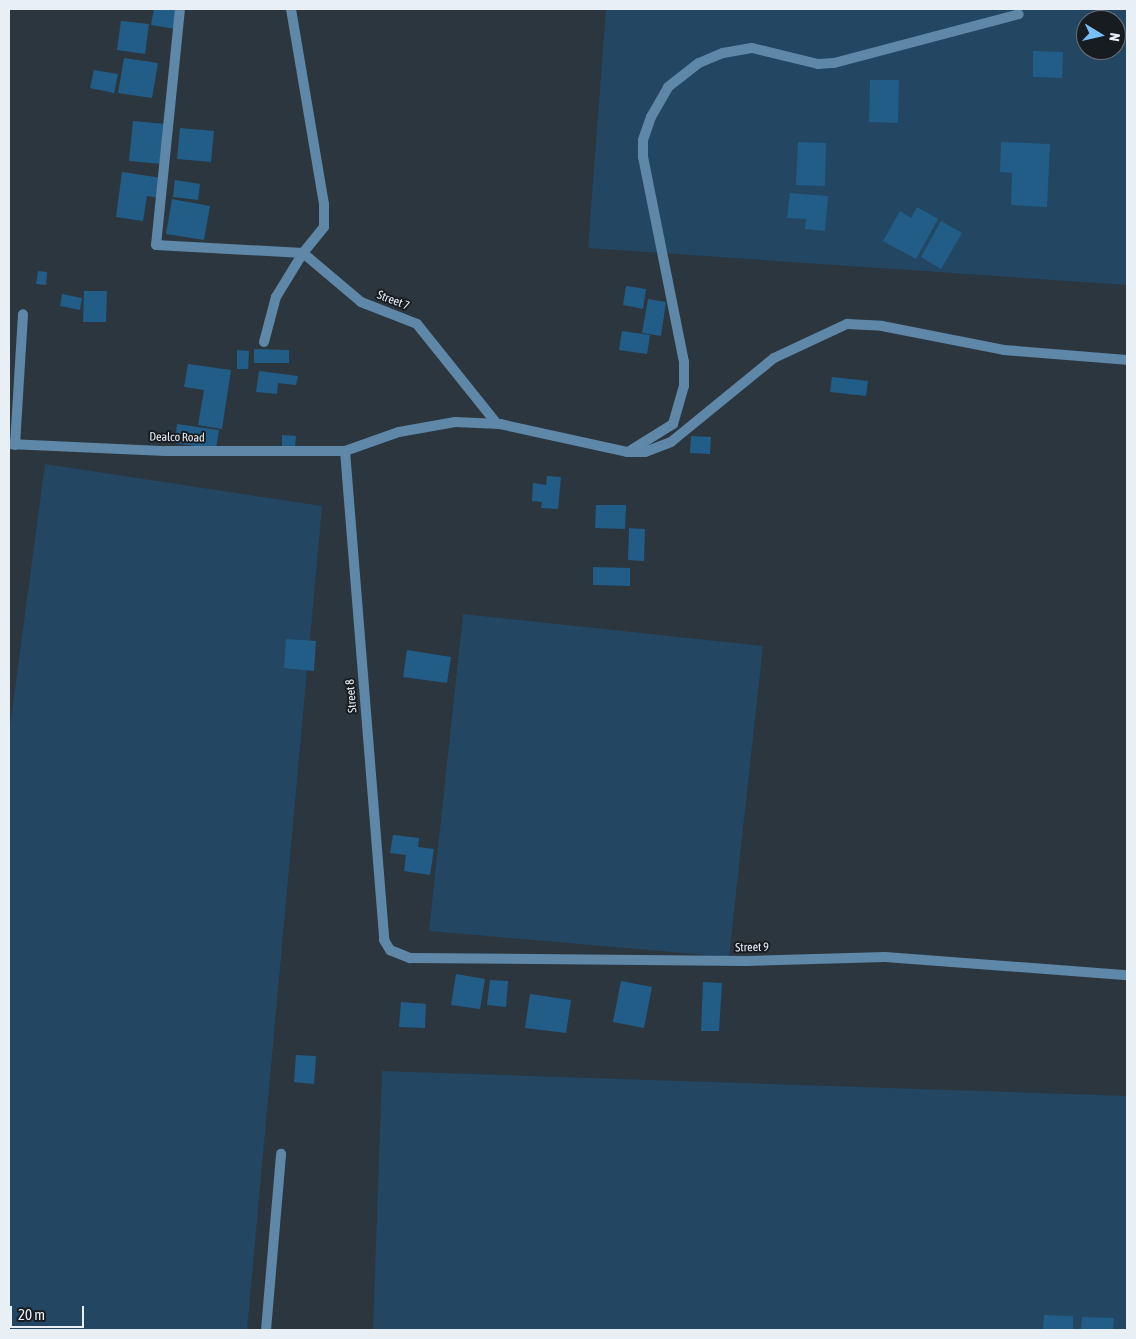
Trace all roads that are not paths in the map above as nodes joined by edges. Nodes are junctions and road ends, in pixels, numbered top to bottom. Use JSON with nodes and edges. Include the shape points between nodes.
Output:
{"nodes":[{"id":1,"x":180,"y":9,"type":"edge"},
{"id":2,"x":291,"y":9,"type":"edge"},
{"id":3,"x":1019,"y":14,"type":"dead end"},
{"id":4,"x":303,"y":253,"type":"junction"},
{"id":5,"x":23,"y":314,"type":"dead end"},
{"id":6,"x":264,"y":342,"type":"dead end"},
{"id":7,"x":1127,"y":360,"type":"edge"},
{"id":8,"x":500,"y":424,"type":"junction"},
{"id":9,"x":12,"y":444,"type":"edge"},
{"id":10,"x":345,"y":451,"type":"junction"},
{"id":11,"x":627,"y":452,"type":"junction"},
{"id":12,"x":384,"y":940,"type":"joint"},
{"id":13,"x":1127,"y":975,"type":"edge"},
{"id":14,"x":281,"y":1154,"type":"dead end"},
{"id":15,"x":266,"y":1330,"type":"edge"}],
"edges":[{"from":1,"to":4,"type":"street","via":[[156,245]]},
{"from":2,"to":4,"type":"street","via":[[324,204],[324,227]]},
{"from":3,"to":11,"type":"street","via":[[834,63],[818,64],[752,48],[723,53],[699,63],[668,87],[651,117],[643,140],[643,157],[684,362],[684,386],[673,424]]},
{"from":4,"to":6,"type":"street","via":[[276,297]]},
{"from":4,"to":8,"type":"street","name":"Street 7","via":[[361,302],[417,324]]},
{"from":5,"to":9,"type":"street"},
{"from":7,"to":11,"type":"street","name":"Dealco Road","via":[[1004,350],[882,326],[847,324],[774,358],[671,442],[655,450]]},
{"from":8,"to":10,"type":"street","name":"Dealco Road","via":[[455,422],[406,431]]},
{"from":8,"to":11,"type":"street","name":"Dealco Road"},
{"from":9,"to":10,"type":"street","name":"Dealco Road","via":[[166,452]]},
{"from":10,"to":12,"type":"street","name":"Street 8"},
{"from":12,"to":13,"type":"street","name":"Street 9","via":[[390,950],[410,958],[747,961],[885,957]]},
{"from":14,"to":15,"type":"street"}]}
